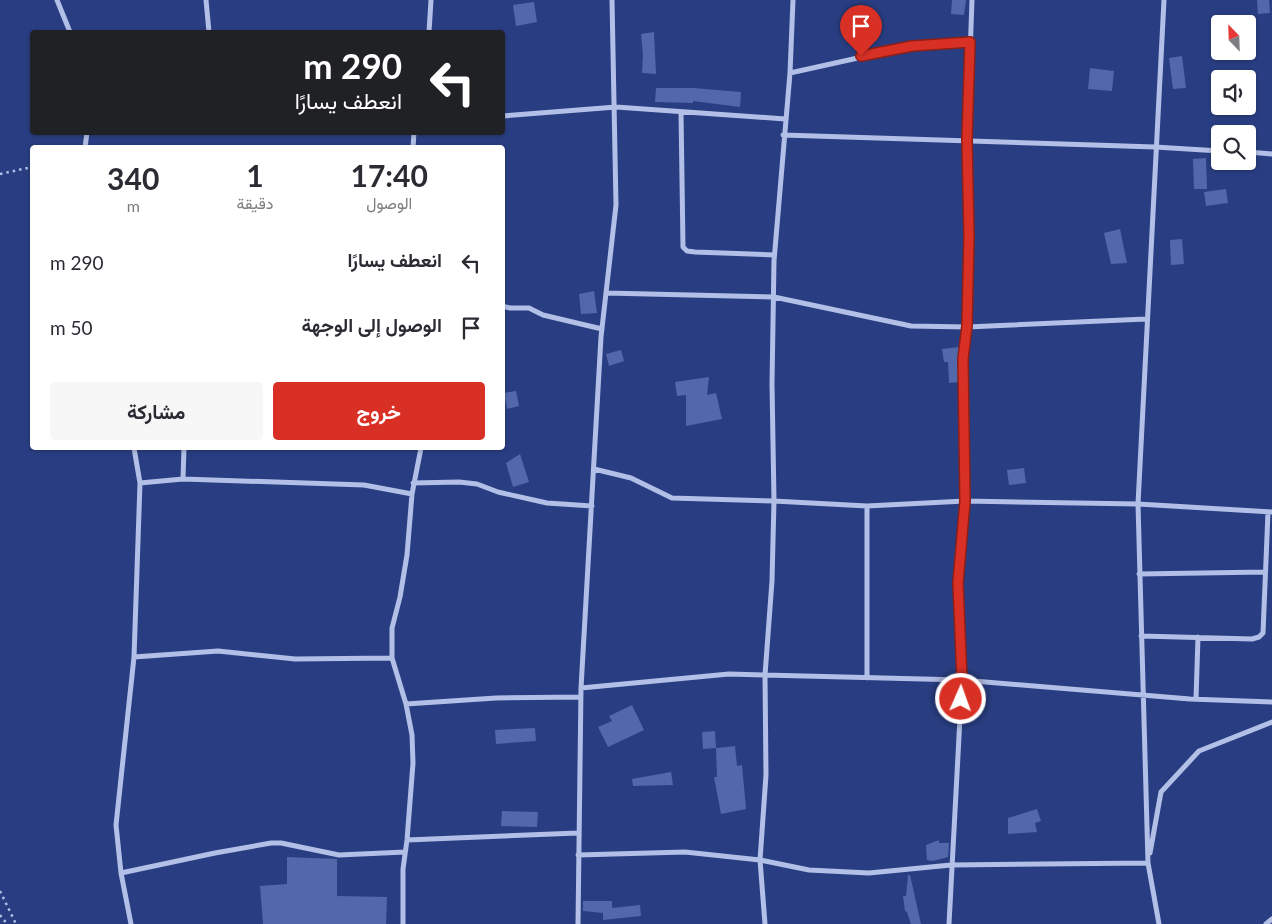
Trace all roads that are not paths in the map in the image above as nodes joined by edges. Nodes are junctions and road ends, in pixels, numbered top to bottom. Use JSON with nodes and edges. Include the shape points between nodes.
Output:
{"nodes":[{"id":1,"x":57,"y":0,"type":"edge"},
{"id":2,"x":206,"y":0,"type":"edge"},
{"id":3,"x":431,"y":0,"type":"edge"},
{"id":4,"x":612,"y":0,"type":"edge"},
{"id":5,"x":793,"y":0,"type":"edge"},
{"id":6,"x":972,"y":0,"type":"edge"},
{"id":7,"x":1164,"y":0,"type":"edge"},
{"id":8,"x":69,"y":30,"type":"edge"},
{"id":9,"x":209,"y":30,"type":"edge"},
{"id":10,"x":429,"y":30,"type":"edge"},
{"id":11,"x":970,"y":42,"type":"junction"},
{"id":12,"x":790,"y":73,"type":"junction"},
{"id":13,"x":616,"y":106,"type":"junction"},
{"id":14,"x":681,"y":112,"type":"junction"},
{"id":15,"x":505,"y":116,"type":"edge"},
{"id":16,"x":785,"y":119,"type":"junction"},
{"id":17,"x":783,"y":136,"type":"junction"},
{"id":18,"x":967,"y":140,"type":"junction"},
{"id":19,"x":1155,"y":147,"type":"junction"},
{"id":20,"x":1211,"y":150,"type":"edge"},
{"id":21,"x":1256,"y":153,"type":"edge"},
{"id":22,"x":1272,"y":154,"type":"edge"},
{"id":23,"x":774,"y":255,"type":"junction"},
{"id":24,"x":606,"y":293,"type":"junction"},
{"id":25,"x":774,"y":297,"type":"junction"},
{"id":26,"x":505,"y":307,"type":"edge"},
{"id":27,"x":1146,"y":319,"type":"junction"},
{"id":28,"x":967,"y":326,"type":"junction"},
{"id":29,"x":602,"y":330,"type":"junction"},
{"id":30,"x":134,"y":450,"type":"edge"},
{"id":31,"x":184,"y":450,"type":"edge"},
{"id":32,"x":421,"y":450,"type":"edge"},
{"id":33,"x":594,"y":469,"type":"junction"},
{"id":34,"x":183,"y":479,"type":"junction"},
{"id":35,"x":140,"y":483,"type":"junction"},
{"id":36,"x":413,"y":483,"type":"junction"},
{"id":37,"x":412,"y":494,"type":"junction"},
{"id":38,"x":774,"y":501,"type":"junction"},
{"id":39,"x":965,"y":501,"type":"junction"},
{"id":40,"x":1138,"y":504,"type":"junction"},
{"id":41,"x":592,"y":506,"type":"junction"},
{"id":42,"x":867,"y":506,"type":"junction"},
{"id":43,"x":1270,"y":512,"type":"edge"},
{"id":44,"x":1266,"y":572,"type":"junction"},
{"id":45,"x":1139,"y":574,"type":"junction"},
{"id":46,"x":1265,"y":596,"type":"junction"},
{"id":47,"x":1272,"y":596,"type":"edge"},
{"id":48,"x":1141,"y":636,"type":"junction"},
{"id":49,"x":1198,"y":637,"type":"junction"},
{"id":50,"x":134,"y":657,"type":"junction"},
{"id":51,"x":392,"y":658,"type":"junction"},
{"id":52,"x":764,"y":675,"type":"junction"},
{"id":53,"x":867,"y":678,"type":"junction"},
{"id":54,"x":962,"y":680,"type":"junction"},
{"id":55,"x":581,"y":688,"type":"junction"},
{"id":56,"x":1142,"y":695,"type":"junction"},
{"id":57,"x":581,"y":697,"type":"junction"},
{"id":58,"x":1196,"y":699,"type":"junction"},
{"id":59,"x":1272,"y":702,"type":"edge"},
{"id":60,"x":406,"y":704,"type":"junction"},
{"id":61,"x":1272,"y":722,"type":"edge"},
{"id":62,"x":578,"y":833,"type":"junction"},
{"id":63,"x":407,"y":840,"type":"junction"},
{"id":64,"x":405,"y":852,"type":"junction"},
{"id":65,"x":578,"y":855,"type":"junction"},
{"id":66,"x":760,"y":860,"type":"junction"},
{"id":67,"x":1148,"y":863,"type":"junction"},
{"id":68,"x":951,"y":865,"type":"junction"},
{"id":69,"x":121,"y":873,"type":"junction"},
{"id":70,"x":1272,"y":918,"type":"edge"},
{"id":71,"x":131,"y":924,"type":"edge"},
{"id":72,"x":403,"y":924,"type":"edge"},
{"id":73,"x":578,"y":924,"type":"edge"},
{"id":74,"x":765,"y":924,"type":"edge"},
{"id":75,"x":949,"y":924,"type":"edge"},
{"id":76,"x":1159,"y":924,"type":"edge"},
{"id":77,"x":1266,"y":924,"type":"edge"}],
"edges":[{"from":1,"to":8,"type":"street"},
{"from":2,"to":9,"type":"street"},
{"from":3,"to":10,"type":"street"},
{"from":4,"to":13,"type":"street"},
{"from":5,"to":12,"type":"street"},
{"from":6,"to":11,"type":"street"},
{"from":7,"to":19,"type":"street"},
{"from":11,"to":12,"type":"street","via":[[912,46]]},
{"from":11,"to":18,"type":"street"},
{"from":12,"to":16,"type":"street"},
{"from":13,"to":14,"type":"street"},
{"from":13,"to":15,"type":"street"},
{"from":13,"to":24,"type":"street","via":[[616,205]]},
{"from":14,"to":16,"type":"street"},
{"from":14,"to":23,"type":"street","via":[[683,247],[695,252]]},
{"from":16,"to":17,"type":"street"},
{"from":17,"to":18,"type":"street"},
{"from":17,"to":23,"type":"street"},
{"from":18,"to":19,"type":"street"},
{"from":18,"to":28,"type":"street"},
{"from":19,"to":20,"type":"street"},
{"from":19,"to":27,"type":"street"},
{"from":21,"to":22,"type":"street"},
{"from":23,"to":25,"type":"street"},
{"from":24,"to":25,"type":"street"},
{"from":24,"to":29,"type":"street"},
{"from":25,"to":28,"type":"street","via":[[900,325]]},
{"from":25,"to":38,"type":"street"},
{"from":26,"to":29,"type":"street","via":[[529,308]]},
{"from":27,"to":28,"type":"street"},
{"from":27,"to":40,"type":"street"},
{"from":28,"to":39,"type":"street","via":[[963,359]]},
{"from":29,"to":33,"type":"street"},
{"from":30,"to":35,"type":"street"},
{"from":31,"to":34,"type":"street"},
{"from":32,"to":36,"type":"street"},
{"from":33,"to":38,"type":"street","via":[[631,478],[672,498]]},
{"from":33,"to":41,"type":"street"},
{"from":34,"to":35,"type":"street"},
{"from":34,"to":37,"type":"street","via":[[364,485]]},
{"from":35,"to":50,"type":"street"},
{"from":36,"to":37,"type":"street"},
{"from":36,"to":41,"type":"street","via":[[477,484],[547,503]]},
{"from":37,"to":51,"type":"street","via":[[407,555],[392,628]]},
{"from":38,"to":42,"type":"street"},
{"from":38,"to":52,"type":"street","via":[[772,580]]},
{"from":39,"to":40,"type":"street"},
{"from":39,"to":42,"type":"street"},
{"from":39,"to":54,"type":"street","via":[[958,583]]},
{"from":40,"to":43,"type":"street"},
{"from":40,"to":45,"type":"street"},
{"from":41,"to":55,"type":"street"},
{"from":42,"to":53,"type":"street"},
{"from":43,"to":44,"type":"street"},
{"from":44,"to":45,"type":"street"},
{"from":44,"to":46,"type":"street"},
{"from":45,"to":48,"type":"street"},
{"from":46,"to":47,"type":"street"},
{"from":46,"to":49,"type":"street","via":[[1263,633],[1259,637]]},
{"from":48,"to":49,"type":"street"},
{"from":48,"to":56,"type":"street"},
{"from":49,"to":58,"type":"street"},
{"from":50,"to":51,"type":"street","via":[[218,651],[295,659]]},
{"from":50,"to":69,"type":"street","via":[[116,824]]},
{"from":51,"to":60,"type":"street"},
{"from":52,"to":53,"type":"street"},
{"from":52,"to":55,"type":"street","via":[[729,674]]},
{"from":52,"to":66,"type":"street","via":[[766,775]]},
{"from":53,"to":54,"type":"street"},
{"from":54,"to":56,"type":"street"},
{"from":54,"to":68,"type":"street"},
{"from":55,"to":57,"type":"street"},
{"from":56,"to":58,"type":"street"},
{"from":56,"to":67,"type":"street"},
{"from":57,"to":60,"type":"street"},
{"from":57,"to":62,"type":"street"},
{"from":58,"to":59,"type":"street"},
{"from":60,"to":63,"type":"street","via":[[413,762]]},
{"from":61,"to":67,"type":"street","via":[[1199,752],[1161,792]]},
{"from":62,"to":63,"type":"street"},
{"from":62,"to":65,"type":"street"},
{"from":63,"to":64,"type":"street"},
{"from":64,"to":69,"type":"street","via":[[339,855],[271,843]]},
{"from":64,"to":72,"type":"street"},
{"from":65,"to":66,"type":"street","via":[[685,852]]},
{"from":65,"to":73,"type":"street"},
{"from":66,"to":68,"type":"street","via":[[809,870],[869,873]]},
{"from":66,"to":74,"type":"street"},
{"from":67,"to":68,"type":"street"},
{"from":67,"to":76,"type":"street"},
{"from":68,"to":75,"type":"street"},
{"from":69,"to":71,"type":"street"},
{"from":70,"to":77,"type":"street"}]}
